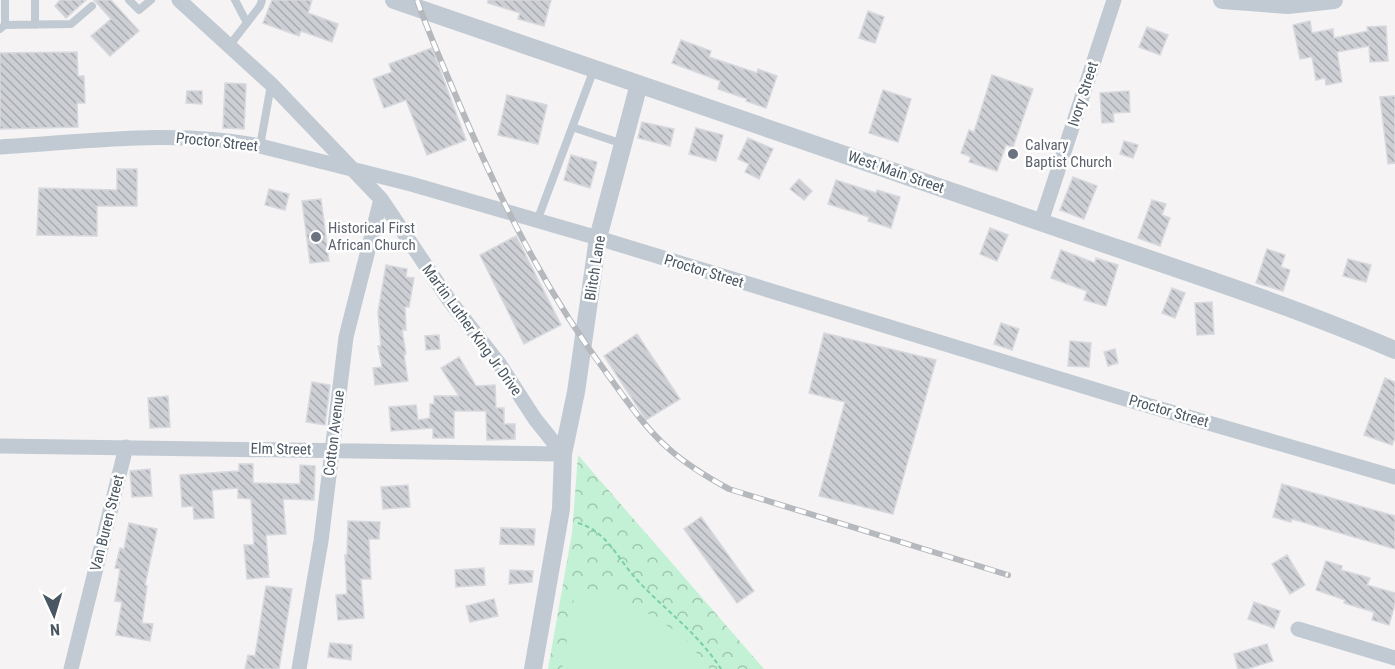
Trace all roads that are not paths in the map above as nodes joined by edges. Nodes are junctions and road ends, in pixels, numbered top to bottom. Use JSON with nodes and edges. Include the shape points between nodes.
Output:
{"nodes":[{"id":1,"x":5,"y":0,"type":"edge"},
{"id":2,"x":36,"y":0,"type":"edge"},
{"id":3,"x":129,"y":0,"type":"edge"},
{"id":4,"x":151,"y":0,"type":"edge"},
{"id":5,"x":179,"y":0,"type":"edge"},
{"id":6,"x":235,"y":0,"type":"edge"},
{"id":7,"x":262,"y":0,"type":"edge"},
{"id":8,"x":394,"y":0,"type":"edge"},
{"id":9,"x":1114,"y":0,"type":"edge"},
{"id":10,"x":1222,"y":0,"type":"edge"},
{"id":11,"x":1334,"y":0,"type":"edge"},
{"id":12,"x":1287,"y":2,"type":"edge"},
{"id":13,"x":92,"y":6,"type":"dead end"},
{"id":14,"x":247,"y":23,"type":"junction"},
{"id":15,"x":35,"y":25,"type":"junction"},
{"id":16,"x":3,"y":27,"type":"edge"},
{"id":17,"x":229,"y":46,"type":"junction"},
{"id":18,"x":594,"y":69,"type":"junction"},
{"id":19,"x":271,"y":84,"type":"junction"},
{"id":20,"x":639,"y":84,"type":"junction"},
{"id":21,"x":572,"y":127,"type":"junction"},
{"id":22,"x":623,"y":144,"type":"junction"},
{"id":23,"x":260,"y":146,"type":"junction"},
{"id":24,"x":0,"y":147,"type":"edge"},
{"id":25,"x":352,"y":169,"type":"junction"},
{"id":26,"x":381,"y":199,"type":"junction"},
{"id":27,"x":537,"y":221,"type":"junction"},
{"id":28,"x":1041,"y":222,"type":"junction"},
{"id":29,"x":598,"y":238,"type":"junction"},
{"id":30,"x":1395,"y":351,"type":"edge"},
{"id":31,"x":0,"y":446,"type":"edge"},
{"id":32,"x":126,"y":447,"type":"junction"},
{"id":33,"x":332,"y":450,"type":"junction"},
{"id":34,"x":563,"y":454,"type":"junction"},
{"id":35,"x":1395,"y":477,"type":"edge"},
{"id":36,"x":1298,"y":629,"type":"dead end"},
{"id":37,"x":1395,"y":658,"type":"edge"},
{"id":38,"x":71,"y":669,"type":"edge"},
{"id":39,"x":299,"y":669,"type":"edge"},
{"id":40,"x":533,"y":669,"type":"edge"}],
"edges":[{"from":1,"to":16,"type":"lane"},
{"from":2,"to":15,"type":"lane"},
{"from":3,"to":4,"type":"lane","via":[[139,10]]},
{"from":5,"to":17,"type":"street","name":"Martin Luther King Jr Drive"},
{"from":6,"to":14,"type":"lane"},
{"from":7,"to":14,"type":"lane"},
{"from":8,"to":18,"type":"street","name":"West Main Street"},
{"from":9,"to":28,"type":"street","name":"Ivory Street"},
{"from":10,"to":12,"type":"street"},
{"from":11,"to":12,"type":"street"},
{"from":13,"to":15,"type":"lane","via":[[71,24]]},
{"from":14,"to":17,"type":"lane"},
{"from":15,"to":16,"type":"lane"},
{"from":17,"to":19,"type":"street","name":"Martin Luther King Jr Drive"},
{"from":18,"to":20,"type":"street","name":"West Main Street"},
{"from":18,"to":21,"type":"lane"},
{"from":19,"to":23,"type":"lane"},
{"from":19,"to":25,"type":"street","name":"Martin Luther King Jr Drive"},
{"from":20,"to":22,"type":"street","name":"Blitch Lane"},
{"from":20,"to":28,"type":"street","name":"West Main Street"},
{"from":21,"to":22,"type":"lane"},
{"from":21,"to":27,"type":"lane"},
{"from":22,"to":29,"type":"street","name":"Blitch Lane"},
{"from":23,"to":24,"type":"street","name":"Proctor Street","via":[[181,137]]},
{"from":23,"to":25,"type":"street","name":"Proctor Street"},
{"from":25,"to":26,"type":"street","name":"Martin Luther King Jr Drive"},
{"from":25,"to":27,"type":"street","name":"Proctor Street"},
{"from":26,"to":33,"type":"street","name":"Cotton Avenue","via":[[346,337]]},
{"from":26,"to":34,"type":"street","name":"Martin Luther King Jr Drive","via":[[449,300]]},
{"from":27,"to":29,"type":"street","name":"Proctor Street"},
{"from":28,"to":30,"type":"street","name":"West Main Street","via":[[1347,330]]},
{"from":29,"to":34,"type":"street","name":"Blitch Lane"},
{"from":29,"to":35,"type":"street","name":"Proctor Street"},
{"from":31,"to":32,"type":"street","name":"Elm Street"},
{"from":32,"to":33,"type":"street","name":"Elm Street"},
{"from":32,"to":38,"type":"street","name":"Van Buren Street"},
{"from":33,"to":34,"type":"street","name":"Elm Street"},
{"from":33,"to":39,"type":"street","name":"Cotton Avenue"},
{"from":34,"to":40,"type":"street","via":[[561,509]]},
{"from":36,"to":37,"type":"street"}]}
